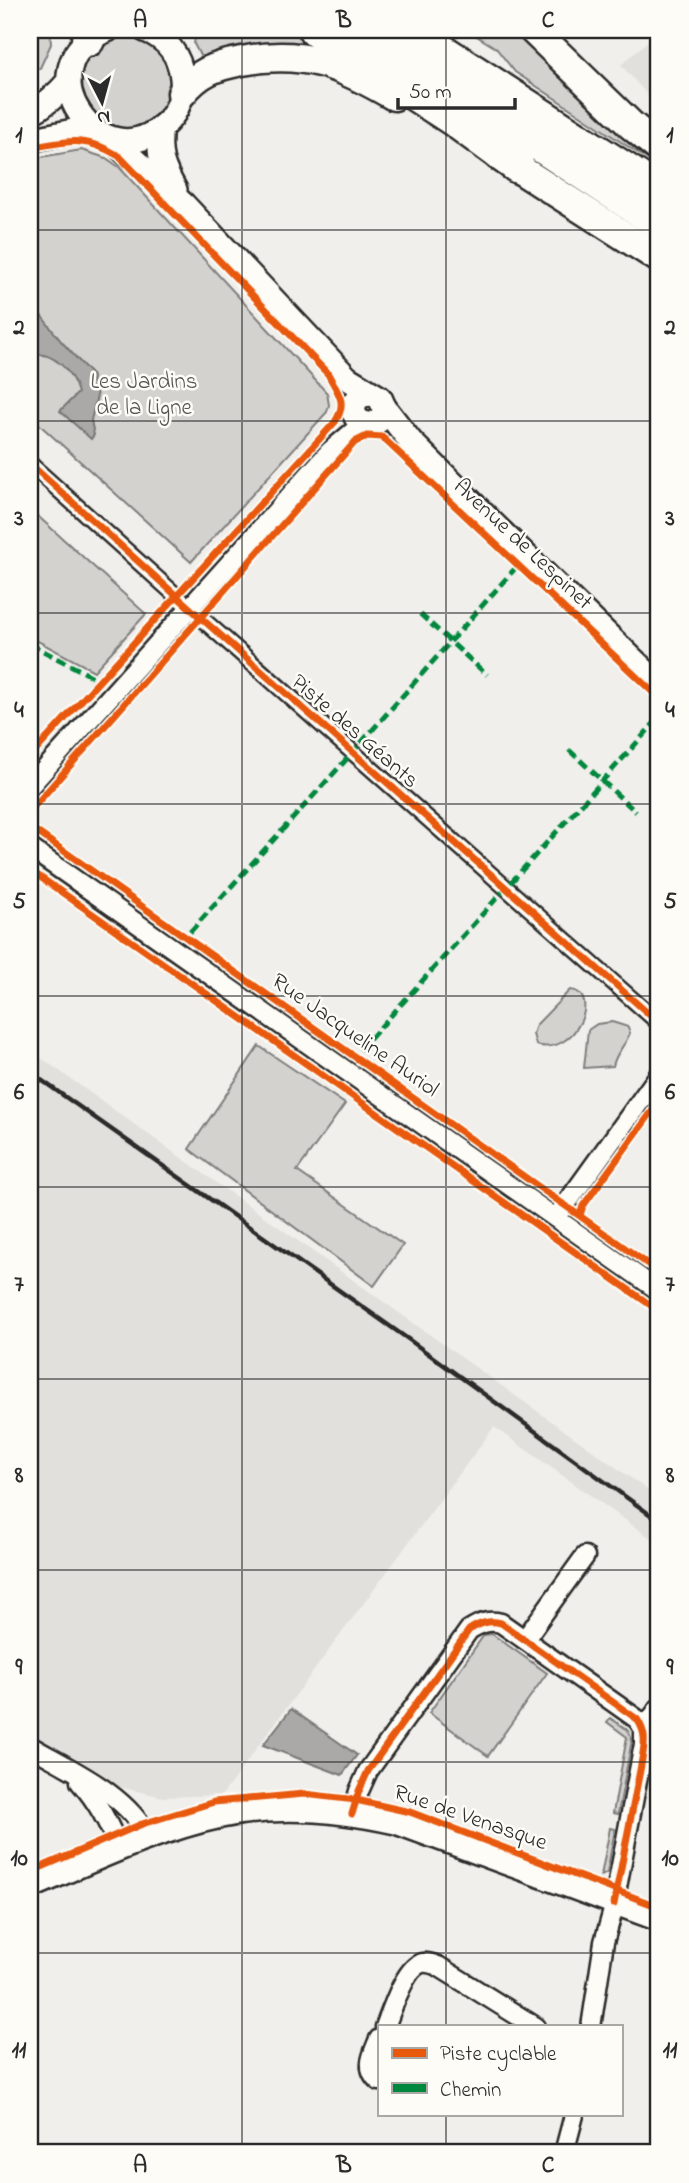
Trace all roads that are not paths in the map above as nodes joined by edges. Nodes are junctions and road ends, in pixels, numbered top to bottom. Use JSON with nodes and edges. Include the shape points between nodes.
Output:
{"nodes":[{"id":1,"x":145,"y":30,"type":"edge"},
{"id":2,"x":315,"y":30,"type":"edge"},
{"id":3,"x":363,"y":30,"type":"edge"},
{"id":4,"x":410,"y":30,"type":"edge"},
{"id":5,"x":533,"y":30,"type":"edge"},
{"id":6,"x":95,"y":33,"type":"edge"},
{"id":7,"x":175,"y":41,"type":"edge"},
{"id":8,"x":69,"y":81,"type":"junction"},
{"id":9,"x":182,"y":93,"type":"junction"},
{"id":10,"x":30,"y":113,"type":"edge"},
{"id":11,"x":161,"y":127,"type":"junction"},
{"id":12,"x":102,"y":134,"type":"junction"},
{"id":13,"x":30,"y":140,"type":"edge"},
{"id":14,"x":659,"y":148,"type":"edge"},
{"id":15,"x":518,"y":167,"type":"junction"},
{"id":16,"x":659,"y":191,"type":"edge"},
{"id":17,"x":184,"y":205,"type":"junction"},
{"id":18,"x":659,"y":223,"type":"edge"},
{"id":19,"x":659,"y":258,"type":"edge"},
{"id":20,"x":367,"y":410,"type":"junction"},
{"id":21,"x":30,"y":464,"type":"edge"},
{"id":22,"x":189,"y":607,"type":"junction"},
{"id":23,"x":659,"y":685,"type":"edge"},
{"id":24,"x":30,"y":786,"type":"edge"},
{"id":25,"x":30,"y":848,"type":"edge"},
{"id":26,"x":659,"y":1023,"type":"edge"},
{"id":27,"x":659,"y":1074,"type":"edge"},
{"id":28,"x":556,"y":1218,"type":"junction"},
{"id":29,"x":659,"y":1291,"type":"edge"},
{"id":30,"x":585,"y":1556,"type":"dead end"},
{"id":31,"x":525,"y":1639,"type":"junction"},
{"id":32,"x":659,"y":1708,"type":"edge"},
{"id":33,"x":651,"y":1731,"type":"edge"},
{"id":34,"x":30,"y":1746,"type":"edge"},
{"id":35,"x":62,"y":1765,"type":"junction"},
{"id":36,"x":352,"y":1814,"type":"junction"},
{"id":37,"x":149,"y":1838,"type":"junction"},
{"id":38,"x":119,"y":1850,"type":"junction"},
{"id":39,"x":30,"y":1887,"type":"edge"},
{"id":40,"x":615,"y":1897,"type":"junction"},
{"id":41,"x":659,"y":1919,"type":"edge"},
{"id":42,"x":385,"y":2025,"type":"edge"},
{"id":43,"x":527,"y":2025,"type":"edge"},
{"id":44,"x":591,"y":2025,"type":"edge"},
{"id":45,"x":378,"y":2041,"type":"edge"},
{"id":46,"x":378,"y":2080,"type":"edge"},
{"id":47,"x":574,"y":2116,"type":"edge"},
{"id":48,"x":564,"y":2153,"type":"edge"}],
"edges":[{"from":1,"to":7,"type":"street"},
{"from":2,"to":15,"type":"highway"},
{"from":3,"to":18,"type":"highway"},
{"from":4,"to":16,"type":"highway"},
{"from":5,"to":14,"type":"main road"},
{"from":6,"to":8,"type":"street","via":[[74,58]]},
{"from":7,"to":9,"type":"street"},
{"from":8,"to":10,"type":"street"},
{"from":8,"to":12,"type":"street","name":"Avenue de Lespinet","via":[[71,100],[80,117]]},
{"from":9,"to":11,"type":"street","via":[[171,118]]},
{"from":9,"to":15,"type":"main road","via":[[192,80],[218,66],[269,56],[298,57],[336,66]]},
{"from":11,"to":12,"type":"street","via":[[128,140]]},
{"from":11,"to":17,"type":"street","name":"Avenue de Lespinet","via":[[161,162]]},
{"from":12,"to":13,"type":"street","via":[[78,130]]},
{"from":12,"to":17,"type":"street","name":"Avenue de Lespinet"},
{"from":15,"to":19,"type":"main road"},
{"from":17,"to":20,"type":"street","name":"Avenue de Lespinet","via":[[347,379]]},
{"from":20,"to":22,"type":"street"},
{"from":20,"to":23,"type":"street","name":"Avenue de Lespinet","via":[[411,442]]},
{"from":21,"to":22,"type":"street","name":"Piste des Géants"},
{"from":22,"to":24,"type":"street"},
{"from":22,"to":26,"type":"street","name":"Piste des Géants"},
{"from":25,"to":28,"type":"street","name":"Rue Jacqueline Auriol"},
{"from":27,"to":28,"type":"street"},
{"from":28,"to":29,"type":"street","name":"Rue Jacqueline Auriol"},
{"from":30,"to":31,"type":"street"},
{"from":31,"to":33,"type":"street"},
{"from":31,"to":36,"type":"street","via":[[492,1621],[469,1630],[368,1771]]},
{"from":32,"to":33,"type":"street"},
{"from":33,"to":40,"type":"street","via":[[644,1744]]},
{"from":34,"to":35,"type":"street"},
{"from":35,"to":37,"type":"street","via":[[129,1810]]},
{"from":35,"to":38,"type":"street","via":[[94,1797]]},
{"from":36,"to":37,"type":"street","name":"Rue de Venasque","via":[[247,1812]]},
{"from":36,"to":40,"type":"street","name":"Rue de Venasque","via":[[396,1822]]},
{"from":37,"to":38,"type":"street","name":"Rue de Venasque"},
{"from":38,"to":39,"type":"street","name":"Rue de Venasque"},
{"from":40,"to":41,"type":"street","name":"Rue de Venasque"},
{"from":40,"to":44,"type":"street"},
{"from":42,"to":43,"type":"street","via":[[408,1973],[415,1966],[431,1963]]},
{"from":45,"to":46,"type":"street","via":[[370,2060]]},
{"from":47,"to":48,"type":"street"}]}
